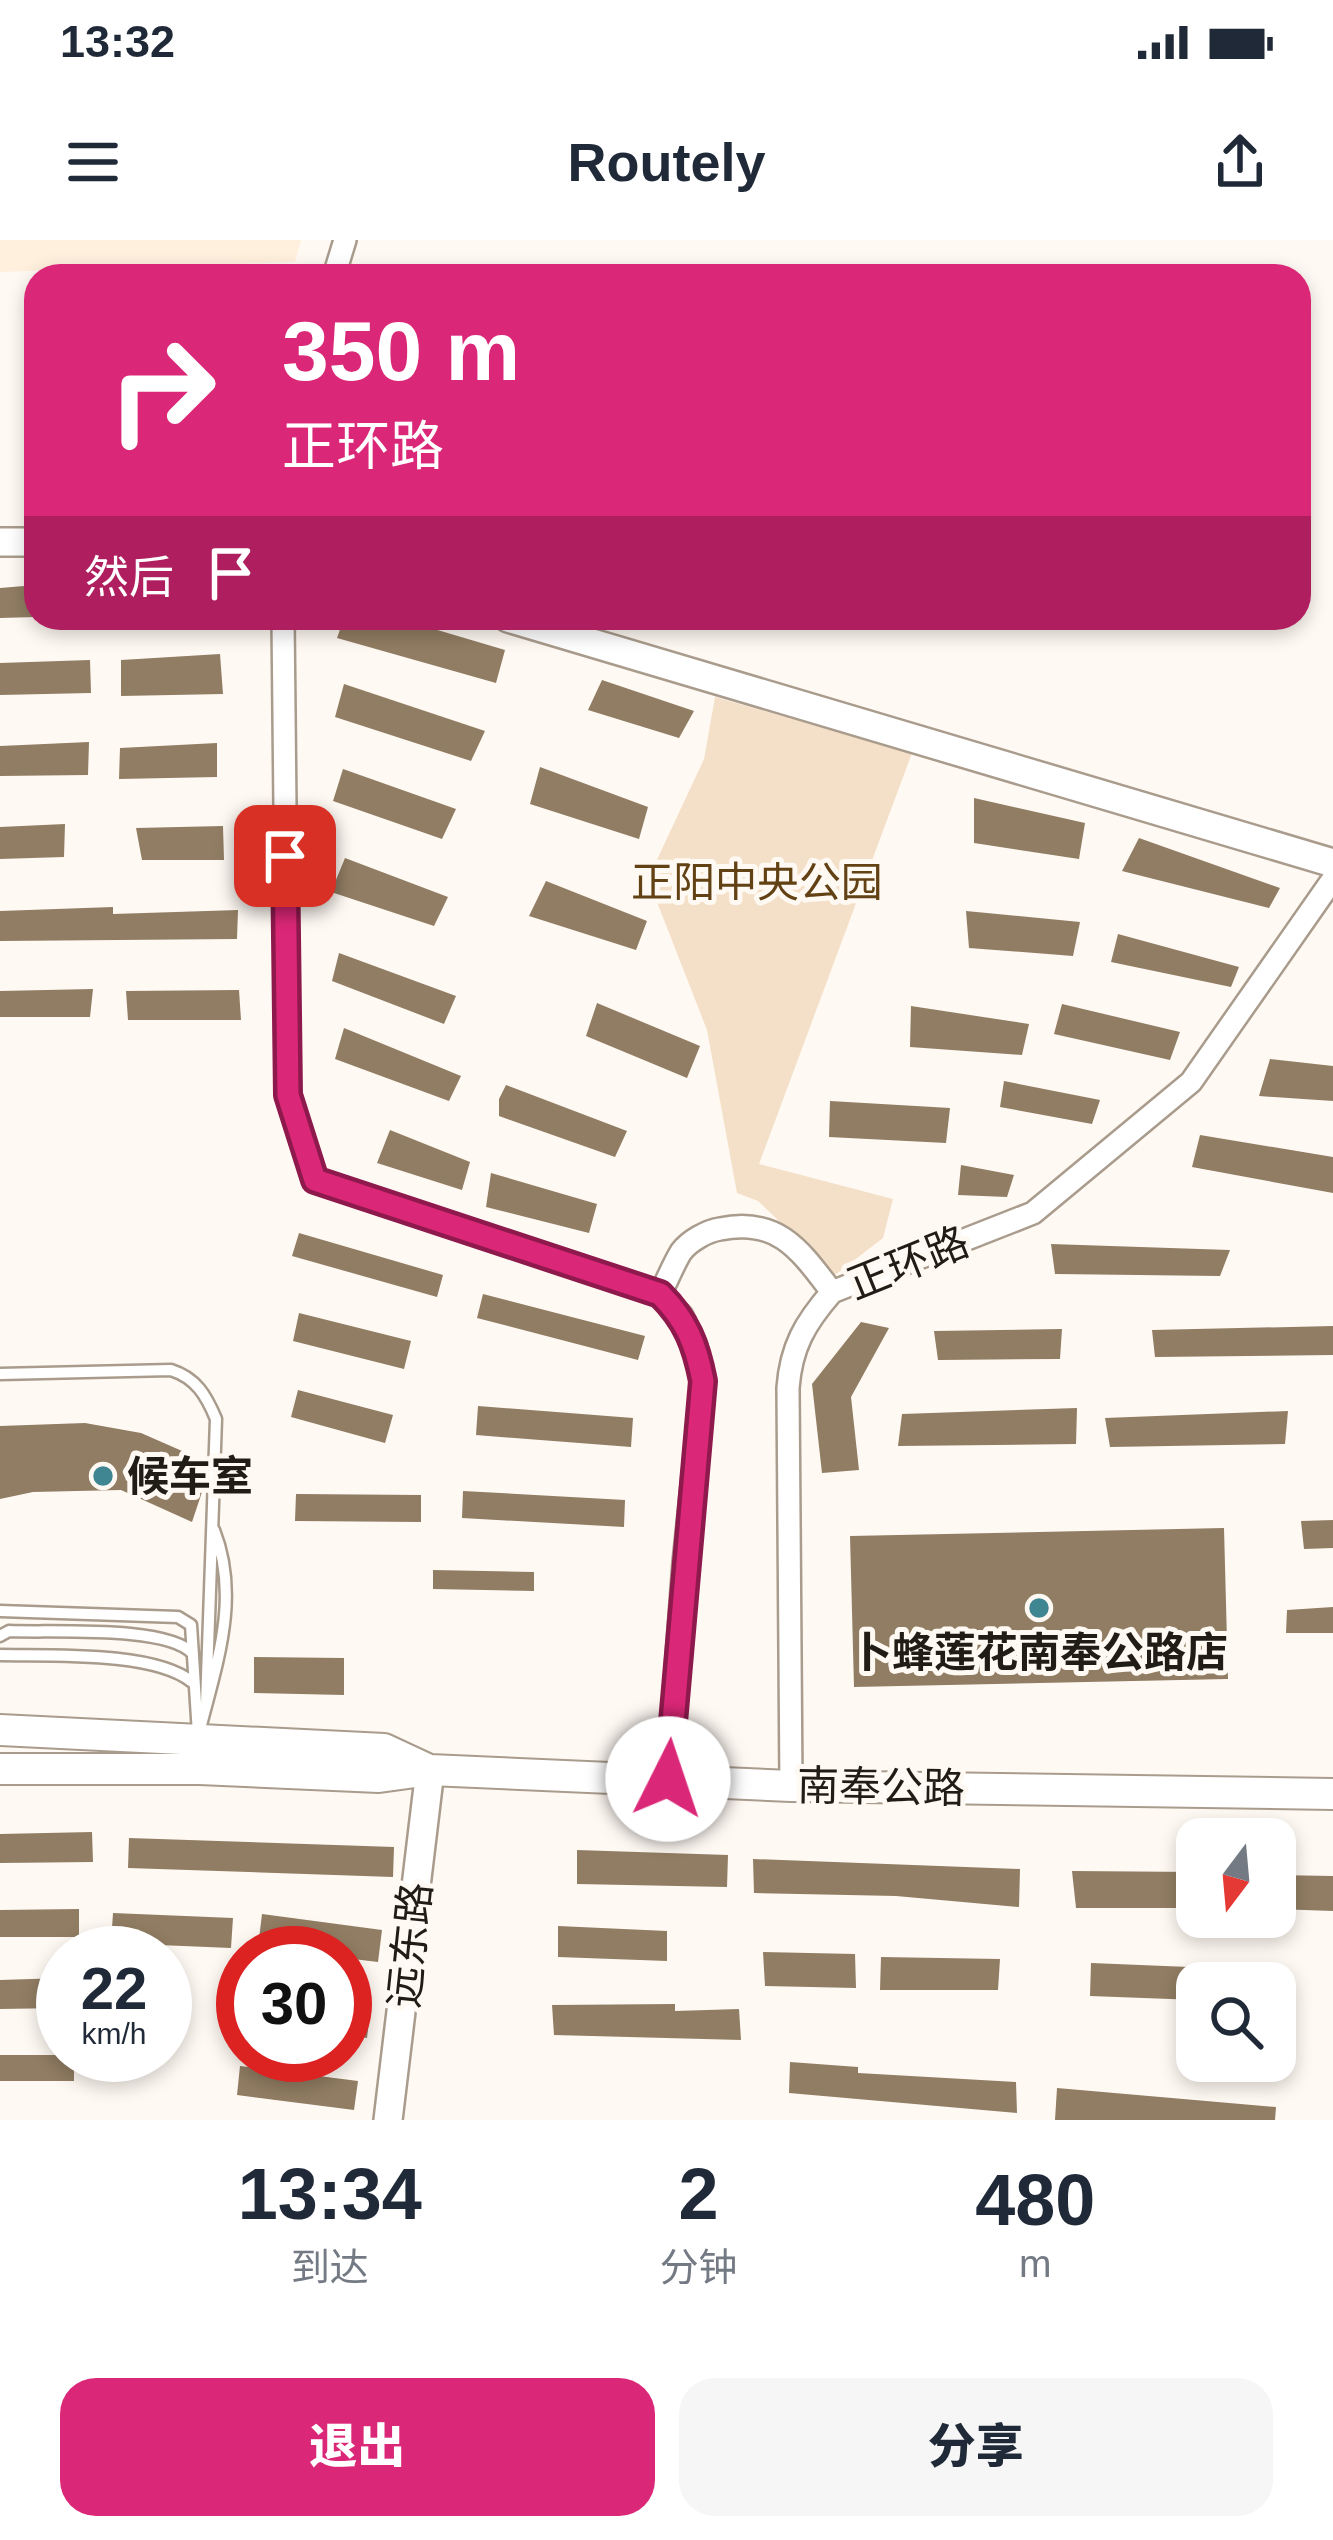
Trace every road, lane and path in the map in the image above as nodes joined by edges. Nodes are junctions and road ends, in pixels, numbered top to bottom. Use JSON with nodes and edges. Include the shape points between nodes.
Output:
{"nodes":[{"id":1,"x":283,"y":630,"type":"edge"},
{"id":2,"x":548,"y":630,"type":"edge"},
{"id":3,"x":1333,"y":863,"type":"edge"},
{"id":4,"x":1333,"y":879,"type":"edge"},
{"id":5,"x":832,"y":1292,"type":"junction"},
{"id":6,"x":660,"y":1294,"type":"junction"},
{"id":7,"x":0,"y":1374,"type":"edge"},
{"id":8,"x":0,"y":1611,"type":"edge"},
{"id":9,"x":0,"y":1636,"type":"edge"},
{"id":10,"x":193,"y":1654,"type":"junction"},
{"id":11,"x":0,"y":1655,"type":"edge"},
{"id":12,"x":192,"y":1682,"type":"junction"},
{"id":13,"x":0,"y":1730,"type":"edge"},
{"id":14,"x":199,"y":1736,"type":"junction"},
{"id":15,"x":0,"y":1769,"type":"edge"},
{"id":16,"x":200,"y":1769,"type":"junction"},
{"id":17,"x":430,"y":1770,"type":"junction"},
{"id":18,"x":668,"y":1779,"type":"junction"},
{"id":19,"x":791,"y":1786,"type":"junction"},
{"id":20,"x":1333,"y":1794,"type":"edge"},
{"id":21,"x":388,"y":2120,"type":"edge"}],
"edges":[{"from":1,"to":6,"type":"street","via":[[288,1095],[315,1180]]},
{"from":2,"to":3,"type":"main road"},
{"from":4,"to":5,"type":"street","name":"正环路","via":[[1191,1082],[1034,1213]]},
{"from":5,"to":6,"type":"street","via":[[803,1254],[751,1222],[710,1231],[683,1248]]},
{"from":5,"to":19,"type":"street","name":"正环路","via":[[790,1353]]},
{"from":6,"to":18,"type":"street","via":[[682,1316],[703,1381]]},
{"from":7,"to":14,"type":"lane","via":[[160,1370],[188,1376],[206,1396],[216,1419]]},
{"from":8,"to":10,"type":"lane","via":[[178,1617],[190,1625]]},
{"from":9,"to":10,"type":"lane","via":[[141,1636],[170,1639]]},
{"from":10,"to":12,"type":"lane"},
{"from":11,"to":12,"type":"lane","via":[[141,1662]]},
{"from":12,"to":14,"type":"lane"},
{"from":13,"to":14,"type":"main road","name":"南奉公路"},
{"from":14,"to":16,"type":"lane"},
{"from":14,"to":17,"type":"main road","name":"南奉公路","via":[[383,1749]]},
{"from":15,"to":16,"type":"main road","name":"南奉公路"},
{"from":16,"to":17,"type":"main road","name":"南奉公路","via":[[379,1777]]},
{"from":17,"to":18,"type":"main road","name":"南奉公路"},
{"from":17,"to":21,"type":"main road","name":"远东路"},
{"from":18,"to":19,"type":"main road","name":"南奉公路"},
{"from":19,"to":20,"type":"main road","name":"南奉公路"}]}
